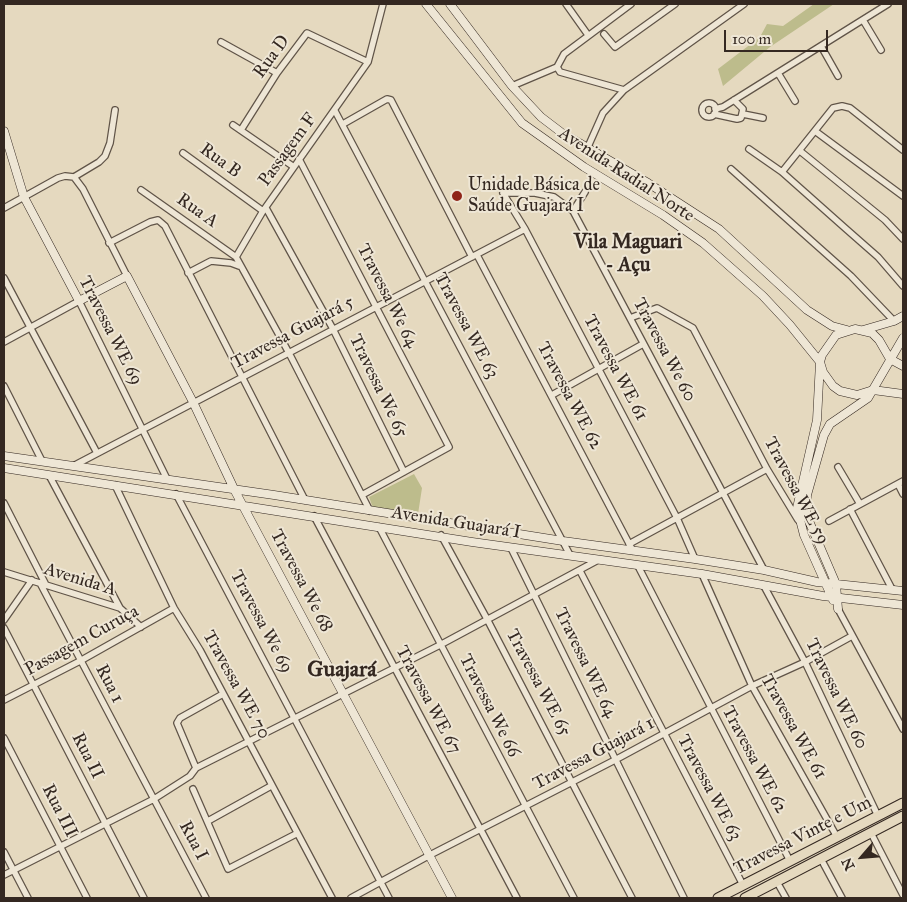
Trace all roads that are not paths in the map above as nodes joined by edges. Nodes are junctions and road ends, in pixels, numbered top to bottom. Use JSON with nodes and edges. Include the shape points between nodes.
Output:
{"nodes":[{"id":1,"x":383,"y":4,"type":"edge"},
{"id":2,"x":426,"y":4,"type":"edge"},
{"id":3,"x":450,"y":4,"type":"edge"},
{"id":4,"x":566,"y":4,"type":"edge"},
{"id":5,"x":632,"y":4,"type":"edge"},
{"id":6,"x":675,"y":4,"type":"edge"},
{"id":7,"x":744,"y":4,"type":"edge"},
{"id":8,"x":888,"y":4,"type":"edge"},
{"id":9,"x":863,"y":20,"type":"junction"},
{"id":10,"x":604,"y":34,"type":"dead end"},
{"id":11,"x":588,"y":35,"type":"junction"},
{"id":12,"x":221,"y":42,"type":"dead end"},
{"id":13,"x":821,"y":46,"type":"junction"},
{"id":14,"x":881,"y":50,"type":"dead end"},
{"id":15,"x":368,"y":62,"type":"junction"},
{"id":16,"x":557,"y":68,"type":"junction"},
{"id":17,"x":277,"y":73,"type":"junction"},
{"id":18,"x":778,"y":73,"type":"junction"},
{"id":19,"x":838,"y":76,"type":"dead end"},
{"id":20,"x":512,"y":86,"type":"junction"},
{"id":21,"x":624,"y":90,"type":"junction"},
{"id":22,"x":734,"y":100,"type":"junction"},
{"id":23,"x":795,"y":101,"type":"dead end"},
{"id":24,"x":115,"y":110,"type":"dead end"},
{"id":25,"x":335,"y":111,"type":"junction"},
{"id":26,"x":743,"y":114,"type":"junction"},
{"id":27,"x":763,"y":118,"type":"dead end"},
{"id":28,"x":343,"y":124,"type":"junction"},
{"id":29,"x":233,"y":125,"type":"dead end"},
{"id":30,"x":241,"y":130,"type":"junction"},
{"id":31,"x":4,"y":131,"type":"edge"},
{"id":32,"x":815,"y":131,"type":"junction"},
{"id":33,"x":587,"y":149,"type":"junction"},
{"id":34,"x":749,"y":149,"type":"dead end"},
{"id":35,"x":903,"y":150,"type":"edge"},
{"id":36,"x":800,"y":151,"type":"junction"},
{"id":37,"x":183,"y":153,"type":"dead end"},
{"id":38,"x":300,"y":159,"type":"junction"},
{"id":39,"x":294,"y":167,"type":"junction"},
{"id":40,"x":731,"y":168,"type":"dead end"},
{"id":41,"x":782,"y":172,"type":"junction"},
{"id":42,"x":74,"y":177,"type":"junction"},
{"id":43,"x":141,"y":190,"type":"dead end"},
{"id":44,"x":585,"y":192,"type":"dead end"},
{"id":45,"x":503,"y":193,"type":"joint"},
{"id":46,"x":903,"y":196,"type":"edge"},
{"id":47,"x":24,"y":197,"type":"junction"},
{"id":48,"x":4,"y":208,"type":"edge"},
{"id":49,"x":264,"y":209,"type":"junction"},
{"id":50,"x":573,"y":211,"type":"junction"},
{"id":51,"x":525,"y":229,"type":"junction"},
{"id":52,"x":903,"y":239,"type":"edge"},
{"id":53,"x":108,"y":243,"type":"junction"},
{"id":54,"x":475,"y":256,"type":"junction"},
{"id":55,"x":236,"y":257,"type":"junction"},
{"id":56,"x":241,"y":267,"type":"junction"},
{"id":57,"x":188,"y":273,"type":"junction"},
{"id":58,"x":127,"y":276,"type":"junction"},
{"id":59,"x":4,"y":278,"type":"edge"},
{"id":60,"x":426,"y":282,"type":"junction"},
{"id":61,"x":903,"y":286,"type":"edge"},
{"id":62,"x":79,"y":301,"type":"junction"},
{"id":63,"x":375,"y":306,"type":"junction"},
{"id":64,"x":903,"y":316,"type":"edge"},
{"id":65,"x":630,"y":318,"type":"junction"},
{"id":66,"x":894,"y":321,"type":"junction"},
{"id":67,"x":29,"y":328,"type":"junction"},
{"id":68,"x":333,"y":329,"type":"junction"},
{"id":69,"x":847,"y":330,"type":"junction"},
{"id":70,"x":863,"y":330,"type":"junction"},
{"id":71,"x":903,"y":338,"type":"edge"},
{"id":72,"x":4,"y":342,"type":"edge"},
{"id":73,"x":643,"y":344,"type":"junction"},
{"id":74,"x":289,"y":353,"type":"junction"},
{"id":75,"x":821,"y":359,"type":"junction"},
{"id":76,"x":889,"y":361,"type":"junction"},
{"id":77,"x":903,"y":366,"type":"edge"},
{"id":78,"x":599,"y":370,"type":"junction"},
{"id":79,"x":241,"y":378,"type":"junction"},
{"id":80,"x":4,"y":386,"type":"edge"},
{"id":81,"x":875,"y":387,"type":"junction"},
{"id":82,"x":903,"y":394,"type":"edge"},
{"id":83,"x":552,"y":395,"type":"junction"},
{"id":84,"x":193,"y":402,"type":"junction"},
{"id":85,"x":143,"y":429,"type":"junction"},
{"id":86,"x":98,"y":453,"type":"junction"},
{"id":87,"x":4,"y":456,"type":"edge"},
{"id":88,"x":42,"y":461,"type":"junction"},
{"id":89,"x":76,"y":465,"type":"junction"},
{"id":90,"x":838,"y":467,"type":"dead end"},
{"id":91,"x":4,"y":468,"type":"edge"},
{"id":92,"x":767,"y":469,"type":"junction"},
{"id":93,"x":404,"y":472,"type":"junction"},
{"id":94,"x":50,"y":476,"type":"junction"},
{"id":95,"x":167,"y":479,"type":"junction"},
{"id":96,"x":901,"y":482,"type":"edge"},
{"id":97,"x":115,"y":486,"type":"junction"},
{"id":98,"x":235,"y":491,"type":"junction"},
{"id":99,"x":176,"y":494,"type":"junction"},
{"id":100,"x":723,"y":494,"type":"junction"},
{"id":101,"x":903,"y":494,"type":"edge"},
{"id":102,"x":362,"y":495,"type":"junction"},
{"id":103,"x":305,"y":500,"type":"junction"},
{"id":104,"x":4,"y":503,"type":"edge"},
{"id":105,"x":860,"y":504,"type":"junction"},
{"id":106,"x":243,"y":506,"type":"junction"},
{"id":107,"x":850,"y":509,"type":"junction"},
{"id":108,"x":370,"y":511,"type":"junction"},
{"id":109,"x":314,"y":515,"type":"junction"},
{"id":110,"x":677,"y":518,"type":"junction"},
{"id":111,"x":798,"y":520,"type":"junction"},
{"id":112,"x":829,"y":520,"type":"dead end"},
{"id":113,"x":379,"y":527,"type":"junction"},
{"id":114,"x":441,"y":536,"type":"junction"},
{"id":115,"x":562,"y":541,"type":"junction"},
{"id":116,"x":512,"y":548,"type":"junction"},
{"id":117,"x":631,"y":548,"type":"junction"},
{"id":118,"x":570,"y":555,"type":"junction"},
{"id":119,"x":695,"y":559,"type":"junction"},
{"id":120,"x":598,"y":560,"type":"junction"},
{"id":121,"x":638,"y":566,"type":"junction"},
{"id":122,"x":764,"y":570,"type":"junction"},
{"id":123,"x":580,"y":571,"type":"junction"},
{"id":124,"x":4,"y":572,"type":"edge"},
{"id":125,"x":702,"y":574,"type":"junction"},
{"id":126,"x":32,"y":580,"type":"junction"},
{"id":127,"x":826,"y":583,"type":"junction"},
{"id":128,"x":43,"y":584,"type":"junction"},
{"id":129,"x":836,"y":584,"type":"junction"},
{"id":130,"x":764,"y":586,"type":"junction"},
{"id":131,"x":892,"y":589,"type":"junction"},
{"id":132,"x":903,"y":591,"type":"edge"},
{"id":133,"x":535,"y":594,"type":"junction"},
{"id":134,"x":835,"y":597,"type":"junction"},
{"id":135,"x":901,"y":604,"type":"edge"},
{"id":136,"x":120,"y":608,"type":"junction"},
{"id":137,"x":174,"y":608,"type":"junction"},
{"id":138,"x":838,"y":609,"type":"joint"},
{"id":139,"x":903,"y":612,"type":"edge"},
{"id":140,"x":487,"y":619,"type":"junction"},
{"id":141,"x":4,"y":620,"type":"edge"},
{"id":142,"x":141,"y":627,"type":"junction"},
{"id":143,"x":4,"y":628,"type":"edge"},
{"id":144,"x":852,"y":636,"type":"junction"},
{"id":145,"x":440,"y":645,"type":"junction"},
{"id":146,"x":80,"y":661,"type":"junction"},
{"id":147,"x":805,"y":662,"type":"junction"},
{"id":148,"x":394,"y":668,"type":"junction"},
{"id":149,"x":33,"y":686,"type":"junction"},
{"id":150,"x":752,"y":686,"type":"junction"},
{"id":151,"x":345,"y":692,"type":"junction"},
{"id":152,"x":223,"y":694,"type":"junction"},
{"id":153,"x":4,"y":700,"type":"edge"},
{"id":154,"x":710,"y":709,"type":"junction"},
{"id":155,"x":295,"y":717,"type":"junction"},
{"id":156,"x":903,"y":729,"type":"edge"},
{"id":157,"x":664,"y":734,"type":"junction"},
{"id":158,"x":4,"y":738,"type":"edge"},
{"id":159,"x":250,"y":740,"type":"junction"},
{"id":160,"x":615,"y":760,"type":"junction"},
{"id":161,"x":196,"y":768,"type":"junction"},
{"id":162,"x":573,"y":782,"type":"junction"},
{"id":163,"x":271,"y":786,"type":"junction"},
{"id":164,"x":194,"y":789,"type":"dead end"},
{"id":165,"x":154,"y":799,"type":"junction"},
{"id":166,"x":903,"y":803,"type":"edge"},
{"id":167,"x":525,"y":808,"type":"junction"},
{"id":168,"x":878,"y":816,"type":"junction"},
{"id":169,"x":903,"y":816,"type":"edge"},
{"id":170,"x":208,"y":821,"type":"junction"},
{"id":171,"x":105,"y":825,"type":"junction"},
{"id":172,"x":480,"y":830,"type":"junction"},
{"id":173,"x":871,"y":833,"type":"junction"},
{"id":174,"x":296,"y":834,"type":"junction"},
{"id":175,"x":836,"y":837,"type":"junction"},
{"id":176,"x":60,"y":847,"type":"junction"},
{"id":177,"x":4,"y":852,"type":"edge"},
{"id":178,"x":430,"y":855,"type":"junction"},
{"id":179,"x":821,"y":858,"type":"junction"},
{"id":180,"x":790,"y":861,"type":"junction"},
{"id":181,"x":13,"y":870,"type":"junction"},
{"id":182,"x":4,"y":875,"type":"edge"},
{"id":183,"x":777,"y":882,"type":"junction"},
{"id":184,"x":380,"y":883,"type":"junction"},
{"id":185,"x":743,"y":885,"type":"junction"},
{"id":186,"x":903,"y":895,"type":"edge"},
{"id":187,"x":28,"y":898,"type":"edge"},
{"id":188,"x":87,"y":898,"type":"edge"},
{"id":189,"x":144,"y":898,"type":"edge"},
{"id":190,"x":206,"y":898,"type":"edge"},
{"id":191,"x":332,"y":898,"type":"edge"},
{"id":192,"x":351,"y":898,"type":"edge"},
{"id":193,"x":389,"y":898,"type":"edge"},
{"id":194,"x":452,"y":898,"type":"edge"},
{"id":195,"x":517,"y":898,"type":"edge"},
{"id":196,"x":574,"y":898,"type":"edge"},
{"id":197,"x":632,"y":898,"type":"edge"},
{"id":198,"x":684,"y":898,"type":"edge"},
{"id":199,"x":718,"y":898,"type":"edge"},
{"id":200,"x":745,"y":898,"type":"edge"},
{"id":201,"x":786,"y":898,"type":"edge"},
{"id":202,"x":842,"y":898,"type":"edge"}],
"edges":[{"from":1,"to":15,"type":"street","name":"Passagem F"},
{"from":2,"to":75,"type":"main road","name":"Avenida Radial Norte","via":[[522,123],[703,243],[770,303]]},
{"from":3,"to":20,"type":"main road","name":"Avenida Radial Norte"},
{"from":4,"to":11,"type":"street"},
{"from":5,"to":11,"type":"street"},
{"from":6,"to":10,"type":"street","via":[[615,47]]},
{"from":7,"to":21,"type":"street"},
{"from":8,"to":9,"type":"street"},
{"from":9,"to":13,"type":"street"},
{"from":9,"to":14,"type":"street"},
{"from":11,"to":16,"type":"street","via":[[564,54]]},
{"from":12,"to":17,"type":"street"},
{"from":13,"to":18,"type":"street"},
{"from":13,"to":19,"type":"street"},
{"from":15,"to":17,"type":"street","name":"Rua D","via":[[307,33]]},
{"from":15,"to":25,"type":"street","name":"Passagem F"},
{"from":16,"to":20,"type":"street"},
{"from":16,"to":21,"type":"street","via":[[562,73]]},
{"from":17,"to":30,"type":"street","name":"Rua D"},
{"from":18,"to":22,"type":"street"},
{"from":18,"to":23,"type":"street"},
{"from":20,"to":33,"type":"main road","name":"Avenida Radial Norte","via":[[541,117]]},
{"from":21,"to":33,"type":"street","via":[[603,113]]},
{"from":22,"to":26,"type":"street","via":[[743,109]]},
{"from":22,"to":26,"type":"street","via":[[715,111],[737,119]]},
{"from":24,"to":42,"type":"street","via":[[105,156]]},
{"from":25,"to":28,"type":"street","name":"Travessa WE 63"},
{"from":25,"to":38,"type":"street","name":"Passagem F"},
{"from":26,"to":27,"type":"street"},
{"from":28,"to":54,"type":"street","name":"Travessa WE 62","via":[[390,100]]},
{"from":28,"to":60,"type":"street","name":"Travessa WE 63"},
{"from":29,"to":30,"type":"street"},
{"from":30,"to":39,"type":"street"},
{"from":31,"to":47,"type":"main road","name":"Travessa WE 69"},
{"from":32,"to":35,"type":"street","via":[[833,108],[850,108]]},
{"from":32,"to":36,"type":"street"},
{"from":32,"to":46,"type":"street"},
{"from":33,"to":69,"type":"main road","name":"Avenida Radial Norte","via":[[648,183],[719,229],[807,310],[832,326]]},
{"from":34,"to":41,"type":"street"},
{"from":36,"to":41,"type":"street"},
{"from":36,"to":52,"type":"street","via":[[885,220]]},
{"from":37,"to":49,"type":"street","name":"Rua B"},
{"from":38,"to":39,"type":"street","name":"Passagem F"},
{"from":38,"to":63,"type":"street","name":"Travessa We 64"},
{"from":39,"to":49,"type":"street","name":"Passagem F"},
{"from":40,"to":66,"type":"street","via":[[851,276]]},
{"from":41,"to":61,"type":"street","via":[[878,257]]},
{"from":42,"to":47,"type":"street","via":[[58,178]]},
{"from":42,"to":53,"type":"street","via":[[83,189]]},
{"from":43,"to":55,"type":"street","name":"Rua A"},
{"from":44,"to":50,"type":"street"},
{"from":45,"to":50,"type":"street","name":"Travessa We 60","via":[[554,197]]},
{"from":45,"to":51,"type":"street","name":"Travessa WE 61"},
{"from":47,"to":48,"type":"street"},
{"from":47,"to":62,"type":"main road","name":"Travessa WE 69"},
{"from":49,"to":55,"type":"street","name":"Passagem F"},
{"from":49,"to":68,"type":"street","name":"Travessa We 65"},
{"from":50,"to":65,"type":"street","name":"Travessa We 60"},
{"from":51,"to":54,"type":"street","name":"Travessa Guajará 5"},
{"from":51,"to":78,"type":"street","name":"Travessa WE 61"},
{"from":53,"to":57,"type":"street","via":[[158,220],[165,226]]},
{"from":53,"to":58,"type":"street"},
{"from":54,"to":60,"type":"street","name":"Travessa Guajará 5"},
{"from":54,"to":83,"type":"street","name":"Travessa WE 62"},
{"from":55,"to":56,"type":"street"},
{"from":56,"to":57,"type":"street","via":[[211,261]]},
{"from":56,"to":74,"type":"street"},
{"from":57,"to":79,"type":"street"},
{"from":58,"to":62,"type":"main road"},
{"from":58,"to":84,"type":"main road","name":"Travessa We 68"},
{"from":59,"to":67,"type":"street"},
{"from":60,"to":63,"type":"street","name":"Travessa Guajará 5"},
{"from":60,"to":115,"type":"street","name":"Travessa WE 63"},
{"from":62,"to":67,"type":"street"},
{"from":62,"to":85,"type":"street","name":"Travessa WE 69"},
{"from":63,"to":68,"type":"street","name":"Travessa Guajará 5"},
{"from":63,"to":93,"type":"street","name":"Travessa We 64","via":[[449,448]]},
{"from":64,"to":66,"type":"main road"},
{"from":65,"to":73,"type":"street","name":"Travessa We 60"},
{"from":65,"to":92,"type":"street","name":"Travessa WE 59","via":[[657,308],[692,328]]},
{"from":66,"to":70,"type":"main road"},
{"from":67,"to":72,"type":"street"},
{"from":67,"to":86,"type":"street"},
{"from":68,"to":74,"type":"street","name":"Travessa Guajará 5"},
{"from":68,"to":93,"type":"street","name":"Travessa We 65"},
{"from":69,"to":70,"type":"main road"},
{"from":69,"to":75,"type":"main road","via":[[836,335]]},
{"from":70,"to":76,"type":"main road","via":[[879,340]]},
{"from":71,"to":76,"type":"main road"},
{"from":73,"to":78,"type":"street"},
{"from":73,"to":100,"type":"street","name":"Travessa We 60"},
{"from":74,"to":79,"type":"street","name":"Travessa Guajará 5"},
{"from":74,"to":102,"type":"street"},
{"from":75,"to":81,"type":"main road","via":[[827,379],[840,391],[857,395]]},
{"from":75,"to":111,"type":"main road","via":[[817,420],[798,495]]},
{"from":76,"to":77,"type":"main road"},
{"from":76,"to":81,"type":"main road"},
{"from":78,"to":83,"type":"street"},
{"from":78,"to":110,"type":"street","name":"Travessa WE 61"},
{"from":79,"to":84,"type":"street","name":"Travessa Guajará 5"},
{"from":79,"to":103,"type":"street"},
{"from":80,"to":88,"type":"street"},
{"from":81,"to":82,"type":"main road"},
{"from":81,"to":129,"type":"main road","via":[[868,398],[830,424],[807,495],[806,514]]},
{"from":83,"to":117,"type":"street","name":"Travessa WE 62"},
{"from":84,"to":85,"type":"street","name":"Travessa Guajará 5"},
{"from":84,"to":98,"type":"main road","name":"Travessa We 68"},
{"from":85,"to":86,"type":"street","name":"Travessa Guajará 5"},
{"from":85,"to":95,"type":"street","name":"Travessa WE 69"},
{"from":86,"to":89,"type":"street","name":"Travessa Guajará 5"},
{"from":87,"to":88,"type":"main road","name":"Avenida Guajará I"},
{"from":88,"to":89,"type":"main road","name":"Avenida Guajará I"},
{"from":89,"to":95,"type":"main road","name":"Avenida Guajará I"},
{"from":90,"to":105,"type":"street"},
{"from":91,"to":94,"type":"main road","name":"Avenida Guajará I"},
{"from":92,"to":100,"type":"street"},
{"from":92,"to":111,"type":"street","name":"Travessa WE 59"},
{"from":93,"to":102,"type":"street"},
{"from":94,"to":97,"type":"main road","name":"Avenida Guajará I"},
{"from":94,"to":136,"type":"street"},
{"from":95,"to":98,"type":"main road","name":"Avenida Guajará I"},
{"from":96,"to":101,"type":"street"},
{"from":96,"to":105,"type":"street"},
{"from":97,"to":99,"type":"main road","name":"Avenida Guajará I"},
{"from":97,"to":137,"type":"street","name":"Travessa WE 70"},
{"from":98,"to":103,"type":"main road","name":"Avenida Guajará I"},
{"from":98,"to":106,"type":"main road","name":"Travessa We 68"},
{"from":99,"to":106,"type":"main road","name":"Avenida Guajará I"},
{"from":99,"to":155,"type":"street","name":"Travessa We 69"},
{"from":100,"to":110,"type":"street"},
{"from":100,"to":122,"type":"street","name":"Travessa We 60"},
{"from":102,"to":108,"type":"street"},
{"from":103,"to":108,"type":"main road","name":"Avenida Guajará I"},
{"from":104,"to":128,"type":"street","name":"Rua 1"},
{"from":105,"to":107,"type":"street"},
{"from":106,"to":109,"type":"main road","name":"Avenida Guajará I"},
{"from":106,"to":151,"type":"main road","name":"Travessa We 68"},
{"from":107,"to":112,"type":"street"},
{"from":107,"to":131,"type":"street"},
{"from":108,"to":115,"type":"main road","name":"Avenida Guajará I"},
{"from":109,"to":113,"type":"main road","name":"Avenida Guajará I"},
{"from":109,"to":148,"type":"street","name":"Travessa WE 67"},
{"from":110,"to":117,"type":"street"},
{"from":110,"to":119,"type":"street","name":"Travessa WE 61"},
{"from":111,"to":127,"type":"main road","name":"Travessa WE 59"},
{"from":113,"to":114,"type":"main road","name":"Avenida Guajará I"},
{"from":113,"to":145,"type":"street","name":"Travessa We 66"},
{"from":114,"to":116,"type":"main road","name":"Avenida Guajará I"},
{"from":114,"to":140,"type":"street","name":"Travessa WE 65"},
{"from":115,"to":117,"type":"main road","name":"Avenida Guajará I"},
{"from":115,"to":118,"type":"street","name":"Travessa WE 63"},
{"from":116,"to":118,"type":"main road","name":"Avenida Guajará I"},
{"from":116,"to":133,"type":"street","name":"Travessa WE 64"},
{"from":117,"to":119,"type":"main road","name":"Avenida Guajará I"},
{"from":118,"to":120,"type":"main road","name":"Avenida Guajará I"},
{"from":119,"to":122,"type":"main road","name":"Avenida Guajará I"},
{"from":120,"to":121,"type":"main road","name":"Avenida Guajará I"},
{"from":120,"to":123,"type":"street"},
{"from":121,"to":125,"type":"main road","name":"Avenida Guajará I"},
{"from":121,"to":154,"type":"street","name":"Travessa WE 62"},
{"from":122,"to":127,"type":"main road","name":"Avenida Guajará I"},
{"from":123,"to":133,"type":"street"},
{"from":123,"to":157,"type":"street","name":"Travessa WE 63"},
{"from":124,"to":126,"type":"street","name":"Avenida A"},
{"from":125,"to":130,"type":"main road","name":"Avenida Guajará I"},
{"from":125,"to":150,"type":"street","name":"Travessa WE 61"},
{"from":126,"to":128,"type":"street","name":"Avenida A"},
{"from":126,"to":141,"type":"street"},
{"from":127,"to":129,"type":"main road","name":"Avenida Guajará I"},
{"from":127,"to":134,"type":"main road","name":"Travessa WE 59"},
{"from":128,"to":136,"type":"street","name":"Avenida A"},
{"from":128,"to":146,"type":"street","name":"Rua 1"},
{"from":129,"to":131,"type":"main road","name":"Avenida Guajará I"},
{"from":129,"to":134,"type":"main road"},
{"from":130,"to":134,"type":"main road","name":"Avenida Guajará I"},
{"from":130,"to":147,"type":"street","name":"Travessa WE 60"},
{"from":131,"to":132,"type":"main road","name":"Avenida Guajará I"},
{"from":133,"to":140,"type":"street"},
{"from":133,"to":160,"type":"street","name":"Travessa WE 64"},
{"from":134,"to":135,"type":"main road","name":"Avenida Guajará I"},
{"from":134,"to":138,"type":"main road"},
{"from":135,"to":139,"type":"street"},
{"from":136,"to":142,"type":"street","name":"Avenida A"},
{"from":137,"to":142,"type":"street","name":"Passagem Curuça"},
{"from":137,"to":152,"type":"street","name":"Travessa WE 70"},
{"from":138,"to":144,"type":"street"},
{"from":140,"to":145,"type":"street"},
{"from":140,"to":162,"type":"street","name":"Travessa WE 65"},
{"from":142,"to":146,"type":"street","name":"Passagem Curuça"},
{"from":143,"to":149,"type":"street","name":"Rua II"},
{"from":144,"to":147,"type":"street","name":"Travessa Guajará 1"},
{"from":144,"to":156,"type":"street"},
{"from":145,"to":148,"type":"street"},
{"from":145,"to":167,"type":"street","name":"Travessa We 66"},
{"from":146,"to":149,"type":"street","name":"Passagem Curuça"},
{"from":146,"to":165,"type":"street","name":"Rua 1"},
{"from":147,"to":150,"type":"street","name":"Travessa Guajará 1"},
{"from":147,"to":168,"type":"street","name":"Travessa WE 60"},
{"from":148,"to":151,"type":"street"},
{"from":148,"to":172,"type":"street","name":"Travessa WE 67"},
{"from":149,"to":153,"type":"street","name":"Passagem Curuça"},
{"from":149,"to":171,"type":"street","name":"Rua II"},
{"from":150,"to":154,"type":"street","name":"Travessa Guajará 1"},
{"from":150,"to":175,"type":"street","name":"Travessa WE 61"},
{"from":151,"to":155,"type":"street"},
{"from":151,"to":178,"type":"main road","name":"Travessa We 68"},
{"from":152,"to":159,"type":"street","name":"Travessa WE 70"},
{"from":152,"to":161,"type":"street","via":[[180,718],[177,727]]},
{"from":154,"to":157,"type":"street","name":"Travessa Guajará 1"},
{"from":154,"to":180,"type":"street","name":"Travessa WE 62"},
{"from":155,"to":159,"type":"street"},
{"from":155,"to":184,"type":"street","name":"Travessa We 69"},
{"from":157,"to":160,"type":"street","name":"Travessa Guajará 1"},
{"from":157,"to":185,"type":"street","name":"Travessa WE 63"},
{"from":158,"to":176,"type":"street","name":"Rua III"},
{"from":159,"to":161,"type":"street"},
{"from":159,"to":163,"type":"street","name":"Travessa WE 70"},
{"from":160,"to":162,"type":"street","name":"Travessa Guajará 1"},
{"from":160,"to":198,"type":"street","name":"Travessa WE 64"},
{"from":161,"to":165,"type":"street","via":[[190,776]]},
{"from":162,"to":167,"type":"street","name":"Travessa Guajará 1"},
{"from":162,"to":197,"type":"street","name":"Travessa WE 65"},
{"from":163,"to":170,"type":"street"},
{"from":163,"to":174,"type":"street","name":"Travessa WE 70"},
{"from":164,"to":170,"type":"street"},
{"from":165,"to":171,"type":"street"},
{"from":165,"to":190,"type":"street","name":"Rua I"},
{"from":166,"to":168,"type":"main road","name":"Travessa Vinte e Um"},
{"from":167,"to":172,"type":"street","name":"Travessa Guajará 1"},
{"from":167,"to":196,"type":"street","name":"Travessa We 66"},
{"from":168,"to":175,"type":"main road","name":"Travessa Vinte e Um"},
{"from":169,"to":173,"type":"main road","name":"Travessa Vinte e Um"},
{"from":170,"to":174,"type":"street","via":[[228,869]]},
{"from":171,"to":176,"type":"street"},
{"from":171,"to":189,"type":"street","name":"Rua II"},
{"from":172,"to":178,"type":"street","name":"Travessa Guajará 1"},
{"from":172,"to":195,"type":"street","name":"Travessa WE 67"},
{"from":173,"to":179,"type":"main road","name":"Travessa Vinte e Um"},
{"from":173,"to":186,"type":"street"},
{"from":174,"to":191,"type":"street","name":"Travessa WE 70"},
{"from":175,"to":180,"type":"main road","name":"Travessa Vinte e Um"},
{"from":176,"to":181,"type":"street"},
{"from":176,"to":188,"type":"street","name":"Rua III"},
{"from":177,"to":181,"type":"street"},
{"from":178,"to":184,"type":"street","name":"Travessa Guajará 1"},
{"from":178,"to":194,"type":"main road","name":"Travessa We 68"},
{"from":179,"to":183,"type":"main road","name":"Travessa Vinte e Um"},
{"from":179,"to":202,"type":"street"},
{"from":180,"to":185,"type":"main road","name":"Travessa Vinte e Um"},
{"from":181,"to":182,"type":"street"},
{"from":181,"to":187,"type":"street"},
{"from":183,"to":200,"type":"main road","name":"Travessa Vinte e Um"},
{"from":183,"to":201,"type":"street"},
{"from":184,"to":192,"type":"street","name":"Travessa Guajará 1"},
{"from":184,"to":193,"type":"street","name":"Travessa We 69"},
{"from":185,"to":199,"type":"main road","name":"Travessa Vinte e Um"}]}
